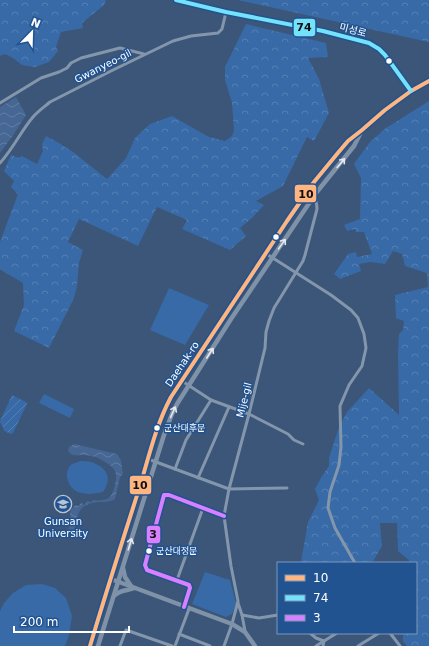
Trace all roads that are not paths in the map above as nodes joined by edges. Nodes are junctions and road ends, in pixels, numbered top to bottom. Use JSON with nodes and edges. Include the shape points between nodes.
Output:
{"nodes":[{"id":1,"x":176,"y":0,"type":"edge"},
{"id":2,"x":226,"y":12,"type":"junction"},
{"id":3,"x":144,"y":54,"type":"junction"},
{"id":4,"x":429,"y":81,"type":"edge"},
{"id":5,"x":411,"y":90,"type":"junction"},
{"id":6,"x":0,"y":103,"type":"edge"},
{"id":7,"x":362,"y":130,"type":"junction"},
{"id":8,"x":0,"y":163,"type":"edge"},
{"id":9,"x":307,"y":192,"type":"junction"},
{"id":10,"x":313,"y":197,"type":"junction"},
{"id":11,"x":265,"y":253,"type":"junction"},
{"id":12,"x":273,"y":257,"type":"junction"},
{"id":13,"x":296,"y":273,"type":"junction"},
{"id":14,"x":182,"y":381,"type":"junction"},
{"id":15,"x":189,"y":385,"type":"junction"},
{"id":16,"x":211,"y":400,"type":"junction"},
{"id":17,"x":229,"y":407,"type":"junction"},
{"id":18,"x":249,"y":414,"type":"junction"},
{"id":19,"x":303,"y":444,"type":"dead end"},
{"id":20,"x":148,"y":459,"type":"junction"},
{"id":21,"x":155,"y":462,"type":"junction"},
{"id":22,"x":176,"y":469,"type":"junction"},
{"id":23,"x":198,"y":478,"type":"junction"},
{"id":24,"x":287,"y":488,"type":"dead end"},
{"id":25,"x":229,"y":489,"type":"junction"},
{"id":26,"x":203,"y":508,"type":"junction"},
{"id":27,"x":224,"y":516,"type":"junction"},
{"id":28,"x":355,"y":562,"type":"edge"},
{"id":29,"x":123,"y":566,"type":"junction"},
{"id":30,"x":111,"y":579,"type":"junction"},
{"id":31,"x":177,"y":580,"type":"junction"},
{"id":32,"x":119,"y":582,"type":"junction"},
{"id":33,"x":133,"y":587,"type":"junction"},
{"id":34,"x":114,"y":597,"type":"junction"},
{"id":35,"x":238,"y":601,"type":"junction"},
{"id":36,"x":184,"y":607,"type":"junction"},
{"id":37,"x":189,"y":609,"type":"junction"},
{"id":38,"x":242,"y":615,"type":"junction"},
{"id":39,"x":277,"y":615,"type":"edge"},
{"id":40,"x":232,"y":624,"type":"junction"},
{"id":41,"x":245,"y":632,"type":"junction"},
{"id":42,"x":179,"y":634,"type":"junction"},
{"id":43,"x":311,"y":634,"type":"edge"},
{"id":44,"x":335,"y":634,"type":"edge"},
{"id":45,"x":377,"y":634,"type":"edge"},
{"id":46,"x":391,"y":634,"type":"edge"},
{"id":47,"x":324,"y":641,"type":"junction"},
{"id":48,"x":90,"y":646,"type":"edge"},
{"id":49,"x":98,"y":646,"type":"edge"},
{"id":50,"x":120,"y":646,"type":"edge"},
{"id":51,"x":173,"y":646,"type":"edge"},
{"id":52,"x":210,"y":646,"type":"edge"},
{"id":53,"x":224,"y":646,"type":"edge"},
{"id":54,"x":255,"y":646,"type":"edge"},
{"id":55,"x":316,"y":646,"type":"edge"},
{"id":56,"x":323,"y":646,"type":"edge"},
{"id":57,"x":358,"y":646,"type":"edge"},
{"id":58,"x":400,"y":646,"type":"edge"}],
"edges":[{"from":1,"to":2,"type":"street","name":"미성로"},
{"from":2,"to":3,"type":"street","name":"Gwanyeo-gil","via":[[222,29],[218,33],[173,41]]},
{"from":2,"to":5,"type":"street","name":"미성로","via":[[369,43],[385,55]]},
{"from":3,"to":6,"type":"street","via":[[120,48],[81,58]]},
{"from":3,"to":8,"type":"street","name":"Gwanyeo-gil","via":[[50,102],[33,117]]},
{"from":4,"to":5,"type":"street","name":"Daehak-ro"},
{"from":5,"to":7,"type":"street","name":"Daehak-ro"},
{"from":7,"to":9,"type":"street","name":"Daehak-ro","via":[[348,141]]},
{"from":10,"to":7,"type":"street","name":"Daehak-ro","one_way":true,"via":[[354,146]]},
{"from":9,"to":10,"type":"street"},
{"from":9,"to":11,"type":"street","name":"Daehak-ro"},
{"from":12,"to":10,"type":"street","name":"Daehak-ro","one_way":true},
{"from":10,"to":13,"type":"street","name":"Mije-gil","via":[[317,209],[305,255]]},
{"from":11,"to":12,"type":"street"},
{"from":11,"to":14,"type":"street","name":"Daehak-ro"},
{"from":12,"to":13,"type":"street"},
{"from":15,"to":12,"type":"street","name":"Daehak-ro","one_way":true},
{"from":13,"to":18,"type":"street","name":"Mije-gil","via":[[274,308],[269,321]]},
{"from":13,"to":28,"type":"street","via":[[351,310],[358,318],[364,334],[366,348],[362,366],[349,385],[340,406],[339,464],[328,508],[335,528]]},
{"from":14,"to":15,"type":"street"},
{"from":14,"to":20,"type":"street","name":"Daehak-ro","via":[[164,411]]},
{"from":15,"to":16,"type":"street"},
{"from":21,"to":15,"type":"street","name":"Daehak-ro","one_way":true,"via":[[172,414]]},
{"from":16,"to":17,"type":"street"},
{"from":16,"to":22,"type":"street","via":[[186,440]]},
{"from":17,"to":18,"type":"street"},
{"from":17,"to":23,"type":"street"},
{"from":18,"to":19,"type":"street"},
{"from":18,"to":25,"type":"street","name":"Mije-gil"},
{"from":20,"to":21,"type":"street"},
{"from":20,"to":30,"type":"street","name":"Daehak-ro"},
{"from":21,"to":22,"type":"street"},
{"from":29,"to":21,"type":"street","name":"Daehak-ro","one_way":true},
{"from":22,"to":23,"type":"street"},
{"from":23,"to":25,"type":"street"},
{"from":24,"to":25,"type":"street"},
{"from":25,"to":27,"type":"street","name":"Mije-gil"},
{"from":26,"to":27,"type":"street"},
{"from":26,"to":31,"type":"street"},
{"from":26,"to":31,"type":"street","via":[[164,495],[145,565],[147,570]]},
{"from":27,"to":35,"type":"street","name":"Mije-gil"},
{"from":29,"to":32,"type":"street","name":"Daehak-ro"},
{"from":29,"to":33,"type":"street","via":[[125,577]]},
{"from":30,"to":32,"type":"street"},
{"from":30,"to":48,"type":"street","name":"Daehak-ro"},
{"from":31,"to":36,"type":"street","via":[[189,585],[190,588]]},
{"from":32,"to":33,"type":"street"},
{"from":32,"to":34,"type":"street","name":"Daehak-ro"},
{"from":33,"to":34,"type":"street","via":[[119,592]]},
{"from":33,"to":36,"type":"street"},
{"from":34,"to":49,"type":"street","name":"Daehak-ro"},
{"from":35,"to":38,"type":"street"},
{"from":35,"to":40,"type":"street","name":"Mije-gil"},
{"from":36,"to":37,"type":"street"},
{"from":37,"to":40,"type":"street"},
{"from":37,"to":42,"type":"street"},
{"from":38,"to":39,"type":"street","via":[[259,618]]},
{"from":38,"to":41,"type":"street"},
{"from":40,"to":41,"type":"street"},
{"from":40,"to":53,"type":"street","name":"Mije-gil"},
{"from":41,"to":54,"type":"street"},
{"from":42,"to":51,"type":"street"},
{"from":42,"to":52,"type":"street"},
{"from":43,"to":47,"type":"street"},
{"from":44,"to":47,"type":"street"},
{"from":45,"to":57,"type":"street"},
{"from":46,"to":58,"type":"street"},
{"from":47,"to":55,"type":"street"},
{"from":47,"to":56,"type":"street"},
{"from":50,"to":51,"type":"street","via":[[126,630]]}]}
